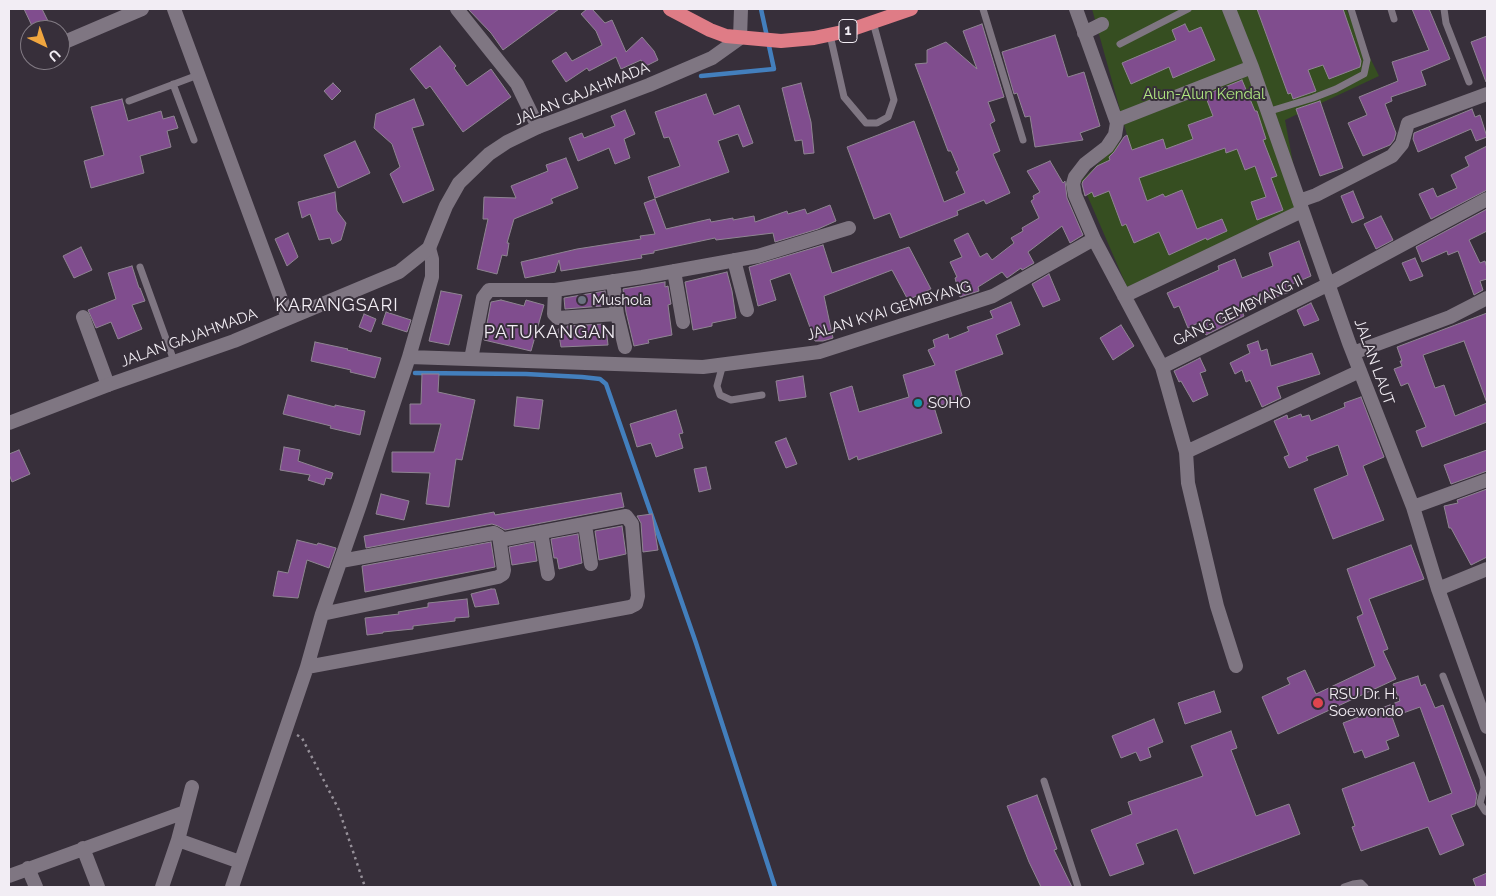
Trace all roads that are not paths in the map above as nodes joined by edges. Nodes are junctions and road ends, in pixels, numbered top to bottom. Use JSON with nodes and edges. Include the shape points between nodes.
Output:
{"nodes":[{"id":1,"x":142,"y":9,"type":"edge"},
{"id":2,"x":174,"y":9,"type":"edge"},
{"id":3,"x":458,"y":9,"type":"edge"},
{"id":4,"x":670,"y":9,"type":"edge"},
{"id":5,"x":741,"y":9,"type":"edge"},
{"id":6,"x":911,"y":9,"type":"edge"},
{"id":7,"x":983,"y":9,"type":"edge"},
{"id":8,"x":1076,"y":9,"type":"edge"},
{"id":9,"x":1188,"y":9,"type":"edge"},
{"id":10,"x":1229,"y":9,"type":"edge"},
{"id":11,"x":1351,"y":9,"type":"edge"},
{"id":12,"x":1390,"y":9,"type":"edge"},
{"id":13,"x":1444,"y":9,"type":"edge"},
{"id":14,"x":1394,"y":19,"type":"dead end"},
{"id":15,"x":873,"y":22,"type":"junction"},
{"id":16,"x":1102,"y":24,"type":"dead end"},
{"id":17,"x":1084,"y":33,"type":"junction"},
{"id":18,"x":830,"y":35,"type":"junction"},
{"id":19,"x":747,"y":39,"type":"junction"},
{"id":20,"x":70,"y":40,"type":"edge"},
{"id":21,"x":1120,"y":44,"type":"dead end"},
{"id":22,"x":1252,"y":67,"type":"junction"},
{"id":23,"x":198,"y":76,"type":"junction"},
{"id":24,"x":1469,"y":82,"type":"dead end"},
{"id":25,"x":173,"y":84,"type":"junction"},
{"id":26,"x":1487,"y":94,"type":"edge"},
{"id":27,"x":129,"y":101,"type":"dead end"},
{"id":28,"x":1266,"y":112,"type":"junction"},
{"id":29,"x":1117,"y":120,"type":"junction"},
{"id":30,"x":538,"y":127,"type":"junction"},
{"id":31,"x":194,"y":140,"type":"dead end"},
{"id":32,"x":1023,"y":140,"type":"dead end"},
{"id":33,"x":1487,"y":199,"type":"edge"},
{"id":34,"x":1301,"y":206,"type":"junction"},
{"id":35,"x":849,"y":228,"type":"dead end"},
{"id":36,"x":1094,"y":239,"type":"junction"},
{"id":37,"x":429,"y":248,"type":"junction"},
{"id":38,"x":734,"y":260,"type":"junction"},
{"id":39,"x":140,"y":267,"type":"dead end"},
{"id":40,"x":674,"y":271,"type":"junction"},
{"id":41,"x":613,"y":282,"type":"junction"},
{"id":42,"x":1329,"y":284,"type":"junction"},
{"id":43,"x":555,"y":290,"type":"junction"},
{"id":44,"x":1124,"y":296,"type":"junction"},
{"id":45,"x":1487,"y":298,"type":"edge"},
{"id":46,"x":747,"y":310,"type":"dead end"},
{"id":47,"x":617,"y":314,"type":"junction"},
{"id":48,"x":83,"y":317,"type":"dead end"},
{"id":49,"x":288,"y":318,"type":"junction"},
{"id":50,"x":683,"y":322,"type":"dead end"},
{"id":51,"x":625,"y":347,"type":"dead end"},
{"id":52,"x":1353,"y":353,"type":"junction"},
{"id":53,"x":409,"y":357,"type":"junction"},
{"id":54,"x":472,"y":359,"type":"junction"},
{"id":55,"x":174,"y":362,"type":"junction"},
{"id":56,"x":723,"y":364,"type":"junction"},
{"id":57,"x":1162,"y":367,"type":"junction"},
{"id":58,"x":1360,"y":372,"type":"junction"},
{"id":59,"x":108,"y":385,"type":"junction"},
{"id":60,"x":762,"y":394,"type":"dead end"},
{"id":61,"x":9,"y":422,"type":"edge"},
{"id":62,"x":1186,"y":452,"type":"junction"},
{"id":63,"x":1487,"y":480,"type":"edge"},
{"id":64,"x":1413,"y":507,"type":"junction"},
{"id":65,"x":585,"y":525,"type":"junction"},
{"id":66,"x":541,"y":532,"type":"junction"},
{"id":67,"x":500,"y":540,"type":"junction"},
{"id":68,"x":341,"y":561,"type":"junction"},
{"id":69,"x":591,"y":564,"type":"dead end"},
{"id":70,"x":1487,"y":569,"type":"edge"},
{"id":71,"x":548,"y":574,"type":"dead end"},
{"id":72,"x":1438,"y":588,"type":"junction"},
{"id":73,"x":322,"y":614,"type":"junction"},
{"id":74,"x":1236,"y":666,"type":"dead end"},
{"id":75,"x":307,"y":667,"type":"junction"},
{"id":76,"x":1443,"y":676,"type":"dead end"},
{"id":77,"x":1487,"y":727,"type":"edge"},
{"id":78,"x":1044,"y":781,"type":"dead end"},
{"id":79,"x":192,"y":787,"type":"dead end"},
{"id":80,"x":1486,"y":787,"type":"edge"},
{"id":81,"x":185,"y":812,"type":"junction"},
{"id":82,"x":1487,"y":812,"type":"edge"},
{"id":83,"x":178,"y":840,"type":"junction"},
{"id":84,"x":83,"y":848,"type":"junction"},
{"id":85,"x":240,"y":862,"type":"junction"},
{"id":86,"x":28,"y":868,"type":"junction"},
{"id":87,"x":9,"y":876,"type":"edge"},
{"id":88,"x":36,"y":887,"type":"edge"},
{"id":89,"x":98,"y":887,"type":"edge"},
{"id":90,"x":162,"y":887,"type":"edge"},
{"id":91,"x":232,"y":887,"type":"edge"},
{"id":92,"x":1078,"y":887,"type":"edge"},
{"id":93,"x":1344,"y":887,"type":"edge"},
{"id":94,"x":1365,"y":887,"type":"edge"}],
"edges":[{"from":1,"to":20,"type":"street"},
{"from":2,"to":23,"type":"street"},
{"from":3,"to":30,"type":"street","via":[[517,84]]},
{"from":4,"to":19,"type":"highway","number":"1","via":[[710,30]]},
{"from":5,"to":19,"type":"street"},
{"from":6,"to":15,"type":"highway","number":"1"},
{"from":7,"to":32,"type":"lane"},
{"from":8,"to":17,"type":"street"},
{"from":9,"to":21,"type":"lane"},
{"from":10,"to":22,"type":"street","name":"JALAN LAUT"},
{"from":11,"to":28,"type":"lane","via":[[1367,60],[1364,74],[1313,98]]},
{"from":12,"to":14,"type":"lane"},
{"from":13,"to":24,"type":"lane","via":[[1446,23]]},
{"from":15,"to":18,"type":"highway","number":"1"},
{"from":15,"to":18,"type":"lane","via":[[894,100],[888,116],[877,123],[866,123],[844,97]]},
{"from":16,"to":17,"type":"street"},
{"from":17,"to":29,"type":"street"},
{"from":18,"to":19,"type":"highway","number":"1","via":[[781,41]]},
{"from":19,"to":30,"type":"street","name":"JALAN GAJAHMADA","via":[[682,71]]},
{"from":22,"to":28,"type":"street","name":"JALAN LAUT"},
{"from":22,"to":29,"type":"street"},
{"from":23,"to":25,"type":"lane"},
{"from":23,"to":49,"type":"street"},
{"from":25,"to":27,"type":"lane"},
{"from":25,"to":31,"type":"lane"},
{"from":26,"to":34,"type":"street","via":[[1408,123],[1402,144],[1392,156]]},
{"from":28,"to":34,"type":"street","name":"JALAN LAUT"},
{"from":29,"to":36,"type":"street","via":[[1115,135],[1107,147],[1085,164],[1075,177],[1076,195]]},
{"from":30,"to":37,"type":"street","name":"JALAN GAJAHMADA","via":[[489,154],[459,183]]},
{"from":33,"to":42,"type":"street","name":"GANG GEMBYANG II"},
{"from":34,"to":42,"type":"street","name":"JALAN LAUT"},
{"from":34,"to":44,"type":"street"},
{"from":35,"to":38,"type":"street","via":[[758,256]]},
{"from":36,"to":44,"type":"street"},
{"from":36,"to":56,"type":"street","name":"JALAN KYAI GEMBYANG","via":[[993,296],[819,352]]},
{"from":37,"to":49,"type":"street","name":"JALAN GAJAHMADA","via":[[399,272]]},
{"from":37,"to":53,"type":"street","via":[[432,277]]},
{"from":38,"to":40,"type":"street"},
{"from":38,"to":46,"type":"street"},
{"from":39,"to":55,"type":"lane"},
{"from":40,"to":41,"type":"street"},
{"from":40,"to":50,"type":"street"},
{"from":41,"to":43,"type":"street"},
{"from":41,"to":47,"type":"street"},
{"from":42,"to":52,"type":"street","name":"JALAN LAUT"},
{"from":42,"to":57,"type":"street","name":"GANG GEMBYANG II"},
{"from":43,"to":47,"type":"street","via":[[554,314],[558,318]]},
{"from":43,"to":54,"type":"street","via":[[490,290],[483,298]]},
{"from":44,"to":57,"type":"street"},
{"from":45,"to":52,"type":"street","via":[[1450,317]]},
{"from":47,"to":51,"type":"street"},
{"from":48,"to":59,"type":"street"},
{"from":49,"to":55,"type":"street","name":"JALAN GAJAHMADA"},
{"from":52,"to":58,"type":"street","name":"JALAN LAUT"},
{"from":53,"to":54,"type":"street","name":"JALAN KYAI GEMBYANG"},
{"from":53,"to":68,"type":"street"},
{"from":54,"to":56,"type":"street","name":"JALAN KYAI GEMBYANG","via":[[703,367]]},
{"from":55,"to":59,"type":"street","name":"JALAN GAJAHMADA"},
{"from":56,"to":60,"type":"lane","via":[[717,386],[720,395],[731,400]]},
{"from":57,"to":62,"type":"street"},
{"from":58,"to":62,"type":"street"},
{"from":58,"to":64,"type":"street","name":"JALAN LAUT"},
{"from":59,"to":61,"type":"street","name":"JALAN GAJAHMADA"},
{"from":62,"to":74,"type":"street","via":[[1188,483],[1217,606]]},
{"from":63,"to":64,"type":"street"},
{"from":64,"to":72,"type":"street","name":"JALAN LAUT"},
{"from":65,"to":66,"type":"street"},
{"from":65,"to":69,"type":"street"},
{"from":65,"to":75,"type":"street","via":[[626,516],[631,521],[636,604]]},
{"from":66,"to":67,"type":"street"},
{"from":66,"to":71,"type":"street"},
{"from":67,"to":68,"type":"street","via":[[494,533]]},
{"from":67,"to":73,"type":"street","via":[[504,570],[498,577]]},
{"from":68,"to":73,"type":"street"},
{"from":70,"to":72,"type":"street"},
{"from":72,"to":77,"type":"street","name":"JALAN LAUT"},
{"from":73,"to":75,"type":"street"},
{"from":75,"to":85,"type":"street"},
{"from":76,"to":80,"type":"lane"},
{"from":78,"to":92,"type":"lane"},
{"from":79,"to":81,"type":"street"},
{"from":80,"to":82,"type":"lane","via":[[1480,804]]},
{"from":81,"to":83,"type":"street"},
{"from":81,"to":84,"type":"street"},
{"from":83,"to":85,"type":"street"},
{"from":83,"to":90,"type":"street"},
{"from":84,"to":86,"type":"street"},
{"from":84,"to":89,"type":"street"},
{"from":85,"to":91,"type":"street"},
{"from":86,"to":87,"type":"street"},
{"from":86,"to":88,"type":"street"},
{"from":93,"to":94,"type":"lane","via":[[1361,883]]}]}
